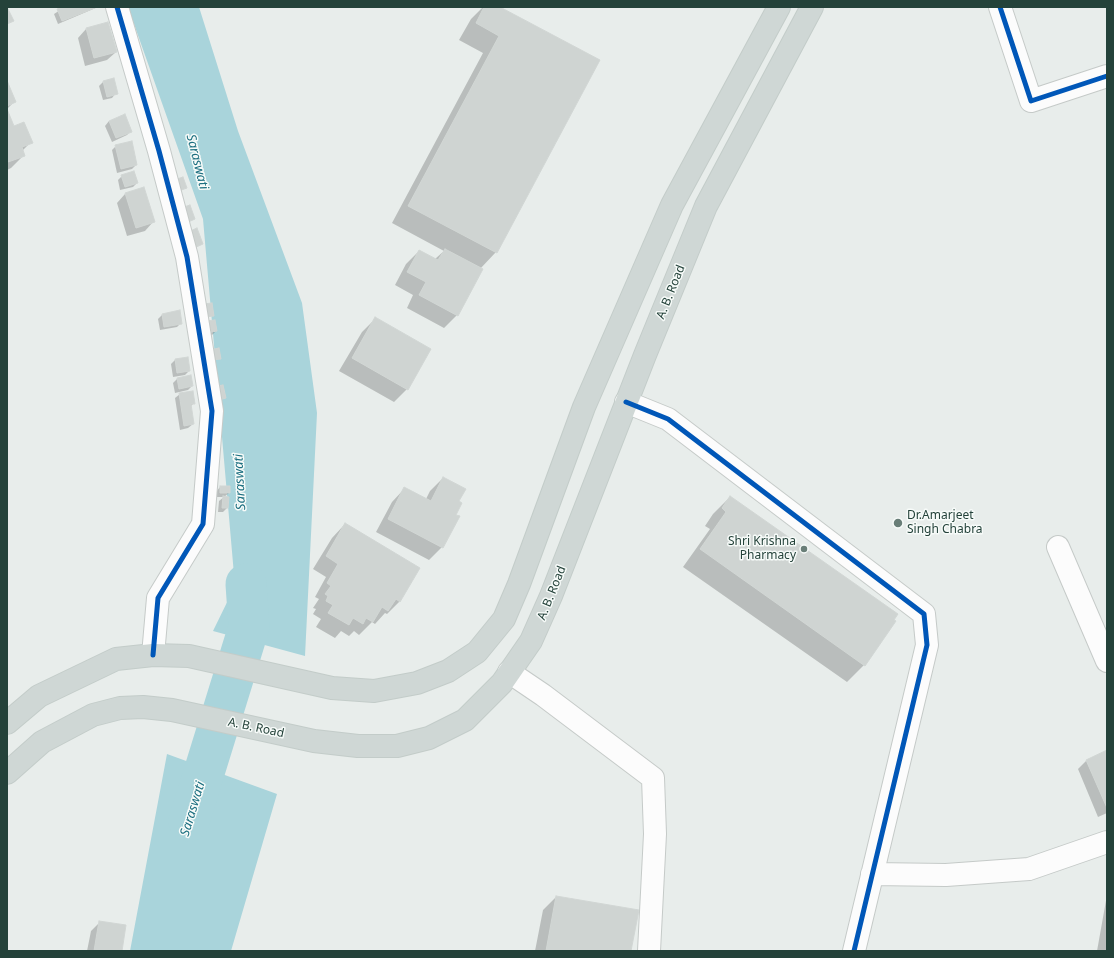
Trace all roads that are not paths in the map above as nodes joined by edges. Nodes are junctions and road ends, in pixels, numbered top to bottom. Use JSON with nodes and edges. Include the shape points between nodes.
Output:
{"nodes":[{"id":1,"x":117,"y":7,"type":"edge"},
{"id":2,"x":779,"y":7,"type":"edge"},
{"id":3,"x":812,"y":7,"type":"edge"},
{"id":4,"x":1000,"y":7,"type":"edge"},
{"id":5,"x":1107,"y":76,"type":"edge"},
{"id":6,"x":613,"y":340,"type":"junction"},
{"id":7,"x":645,"y":355,"type":"junction"},
{"id":8,"x":626,"y":402,"type":"junction"},
{"id":9,"x":1058,"y":547,"type":"dead end"},
{"id":10,"x":153,"y":655,"type":"junction"},
{"id":11,"x":1107,"y":661,"type":"edge"},
{"id":12,"x":510,"y":672,"type":"junction"},
{"id":13,"x":7,"y":723,"type":"edge"},
{"id":14,"x":7,"y":773,"type":"edge"},
{"id":15,"x":1107,"y":842,"type":"edge"},
{"id":16,"x":872,"y":874,"type":"junction"},
{"id":17,"x":648,"y":951,"type":"edge"},
{"id":18,"x":854,"y":951,"type":"edge"}],
"edges":[{"from":1,"to":10,"type":"street","via":[[187,257],[212,411],[203,524],[158,598]]},
{"from":2,"to":6,"type":"main road","via":[[672,204]]},
{"from":3,"to":7,"type":"main road","name":"A. B. Road","via":[[706,206]]},
{"from":4,"to":5,"type":"street","via":[[1031,102]]},
{"from":6,"to":7,"type":"main road"},
{"from":6,"to":10,"type":"main road","via":[[584,407],[504,619],[477,652],[448,671],[416,683],[374,691],[332,688],[189,656]]},
{"from":7,"to":8,"type":"main road","name":"A. B. Road"},
{"from":8,"to":12,"type":"main road","name":"A. B. Road","via":[[551,596],[531,641]]},
{"from":8,"to":16,"type":"street","via":[[668,419],[924,614],[927,645]]},
{"from":9,"to":11,"type":"street"},
{"from":10,"to":13,"type":"main road","via":[[116,659],[39,696]]},
{"from":12,"to":14,"type":"main road","name":"A. B. Road","via":[[465,720],[429,738],[396,746],[358,746],[314,741],[172,710],[120,708],[93,715],[42,742]]},
{"from":12,"to":17,"type":"street","via":[[653,778],[655,834]]},
{"from":15,"to":16,"type":"street","via":[[1029,869],[946,875]]},
{"from":16,"to":18,"type":"street"}]}
